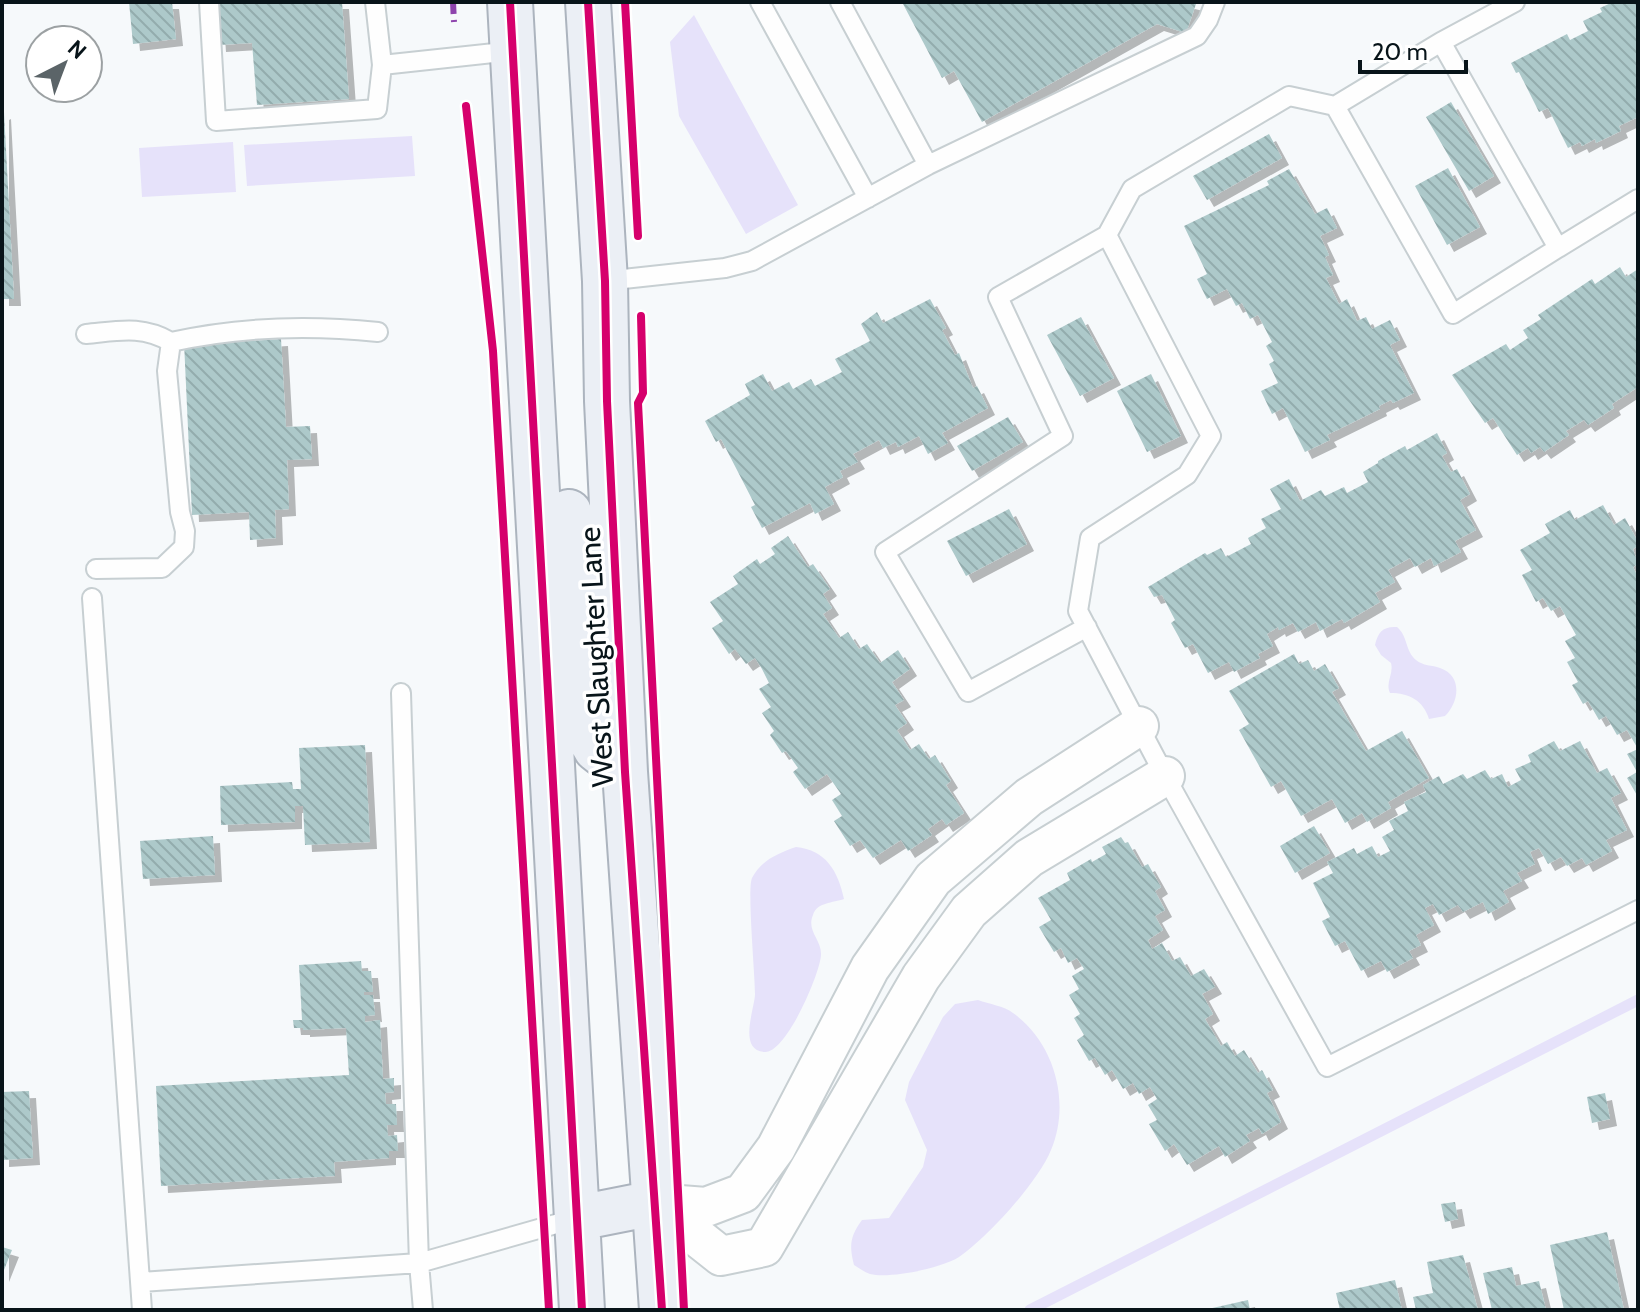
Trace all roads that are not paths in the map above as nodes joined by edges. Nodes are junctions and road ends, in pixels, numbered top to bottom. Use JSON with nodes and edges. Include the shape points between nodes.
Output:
{"nodes":[{"id":1,"x":209,"y":2,"type":"edge"},
{"id":2,"x":375,"y":2,"type":"edge"},
{"id":3,"x":510,"y":2,"type":"edge"},
{"id":4,"x":588,"y":2,"type":"edge"},
{"id":5,"x":760,"y":2,"type":"edge"},
{"id":6,"x":840,"y":2,"type":"edge"},
{"id":7,"x":1215,"y":2,"type":"edge"},
{"id":8,"x":1515,"y":2,"type":"edge"},
{"id":9,"x":1441,"y":42,"type":"junction"},
{"id":10,"x":512,"y":51,"type":"junction"},
{"id":11,"x":382,"y":65,"type":"junction"},
{"id":12,"x":1335,"y":106,"type":"junction"},
{"id":13,"x":928,"y":165,"type":"junction"},
{"id":14,"x":868,"y":198,"type":"junction"},
{"id":15,"x":1638,"y":199,"type":"edge"},
{"id":16,"x":1107,"y":235,"type":"junction"},
{"id":17,"x":1558,"y":248,"type":"junction"},
{"id":18,"x":605,"y":281,"type":"junction"},
{"id":19,"x":378,"y":332,"type":"dead end"},
{"id":20,"x":86,"y":334,"type":"dead end"},
{"id":21,"x":171,"y":342,"type":"junction"},
{"id":22,"x":532,"y":408,"type":"junction"},
{"id":23,"x":96,"y":569,"type":"dead end"},
{"id":24,"x":92,"y":598,"type":"dead end"},
{"id":25,"x":1087,"y":627,"type":"junction"},
{"id":26,"x":401,"y":693,"type":"dead end"},
{"id":27,"x":1139,"y":726,"type":"junction"},
{"id":28,"x":625,"y":772,"type":"junction"},
{"id":29,"x":1165,"y":776,"type":"junction"},
{"id":30,"x":1638,"y":910,"type":"edge"},
{"id":31,"x":654,"y":1203,"type":"junction"},
{"id":32,"x":578,"y":1218,"type":"junction"},
{"id":33,"x":419,"y":1263,"type":"junction"},
{"id":34,"x":141,"y":1282,"type":"junction"},
{"id":35,"x":142,"y":1310,"type":"edge"},
{"id":36,"x":423,"y":1310,"type":"edge"},
{"id":37,"x":582,"y":1310,"type":"edge"},
{"id":38,"x":662,"y":1310,"type":"edge"}],
"edges":[{"from":1,"to":11,"type":"lane","via":[[216,121],[377,109]]},
{"from":2,"to":11,"type":"lane"},
{"from":3,"to":10,"type":"main road","name":"West Slaughter Lane"},
{"from":4,"to":18,"type":"main road","name":"West Slaughter Lane"},
{"from":5,"to":14,"type":"lane"},
{"from":6,"to":13,"type":"lane"},
{"from":7,"to":13,"type":"lane","via":[[1197,36]]},
{"from":8,"to":9,"type":"lane"},
{"from":9,"to":12,"type":"lane"},
{"from":9,"to":17,"type":"lane"},
{"from":10,"to":11,"type":"lane"},
{"from":10,"to":22,"type":"main road","name":"West Slaughter Lane"},
{"from":12,"to":16,"type":"lane","via":[[1289,96],[1132,189]]},
{"from":12,"to":17,"type":"lane","via":[[1453,314]]},
{"from":13,"to":14,"type":"lane"},
{"from":14,"to":18,"type":"lane","via":[[752,261]]},
{"from":15,"to":17,"type":"lane"},
{"from":16,"to":25,"type":"lane","via":[[1211,436],[1187,475],[1090,538],[1078,611]]},
{"from":16,"to":25,"type":"lane","via":[[998,297],[1063,436],[885,552],[968,692]]},
{"from":18,"to":28,"type":"main road","name":"West Slaughter Lane"},
{"from":19,"to":21,"type":"lane","via":[[334,327],[212,333]]},
{"from":20,"to":21,"type":"lane","via":[[154,332]]},
{"from":21,"to":23,"type":"lane","via":[[167,371],[184,547],[162,568]]},
{"from":22,"to":28,"type":"main road","via":[[553,410],[561,424],[584,728],[596,749]]},
{"from":22,"to":32,"type":"main road","name":"West Slaughter Lane"},
{"from":24,"to":34,"type":"lane"},
{"from":25,"to":27,"type":"lane"},
{"from":26,"to":33,"type":"lane"},
{"from":27,"to":29,"type":"lane"},
{"from":27,"to":31,"type":"street","via":[[1029,797],[933,879],[870,968],[776,1148],[743,1193],[706,1207]]},
{"from":28,"to":31,"type":"main road","name":"West Slaughter Lane"},
{"from":29,"to":30,"type":"lane","via":[[1327,1067]]},
{"from":29,"to":31,"type":"street","via":[[1029,858],[969,911],[921,977],[764,1247],[721,1256]]},
{"from":31,"to":32,"type":"main road"},
{"from":31,"to":38,"type":"main road","name":"West Slaughter Lane"},
{"from":32,"to":33,"type":"lane"},
{"from":32,"to":37,"type":"main road","name":"West Slaughter Lane"},
{"from":33,"to":34,"type":"lane"},
{"from":33,"to":36,"type":"lane"},
{"from":34,"to":35,"type":"lane"}]}
